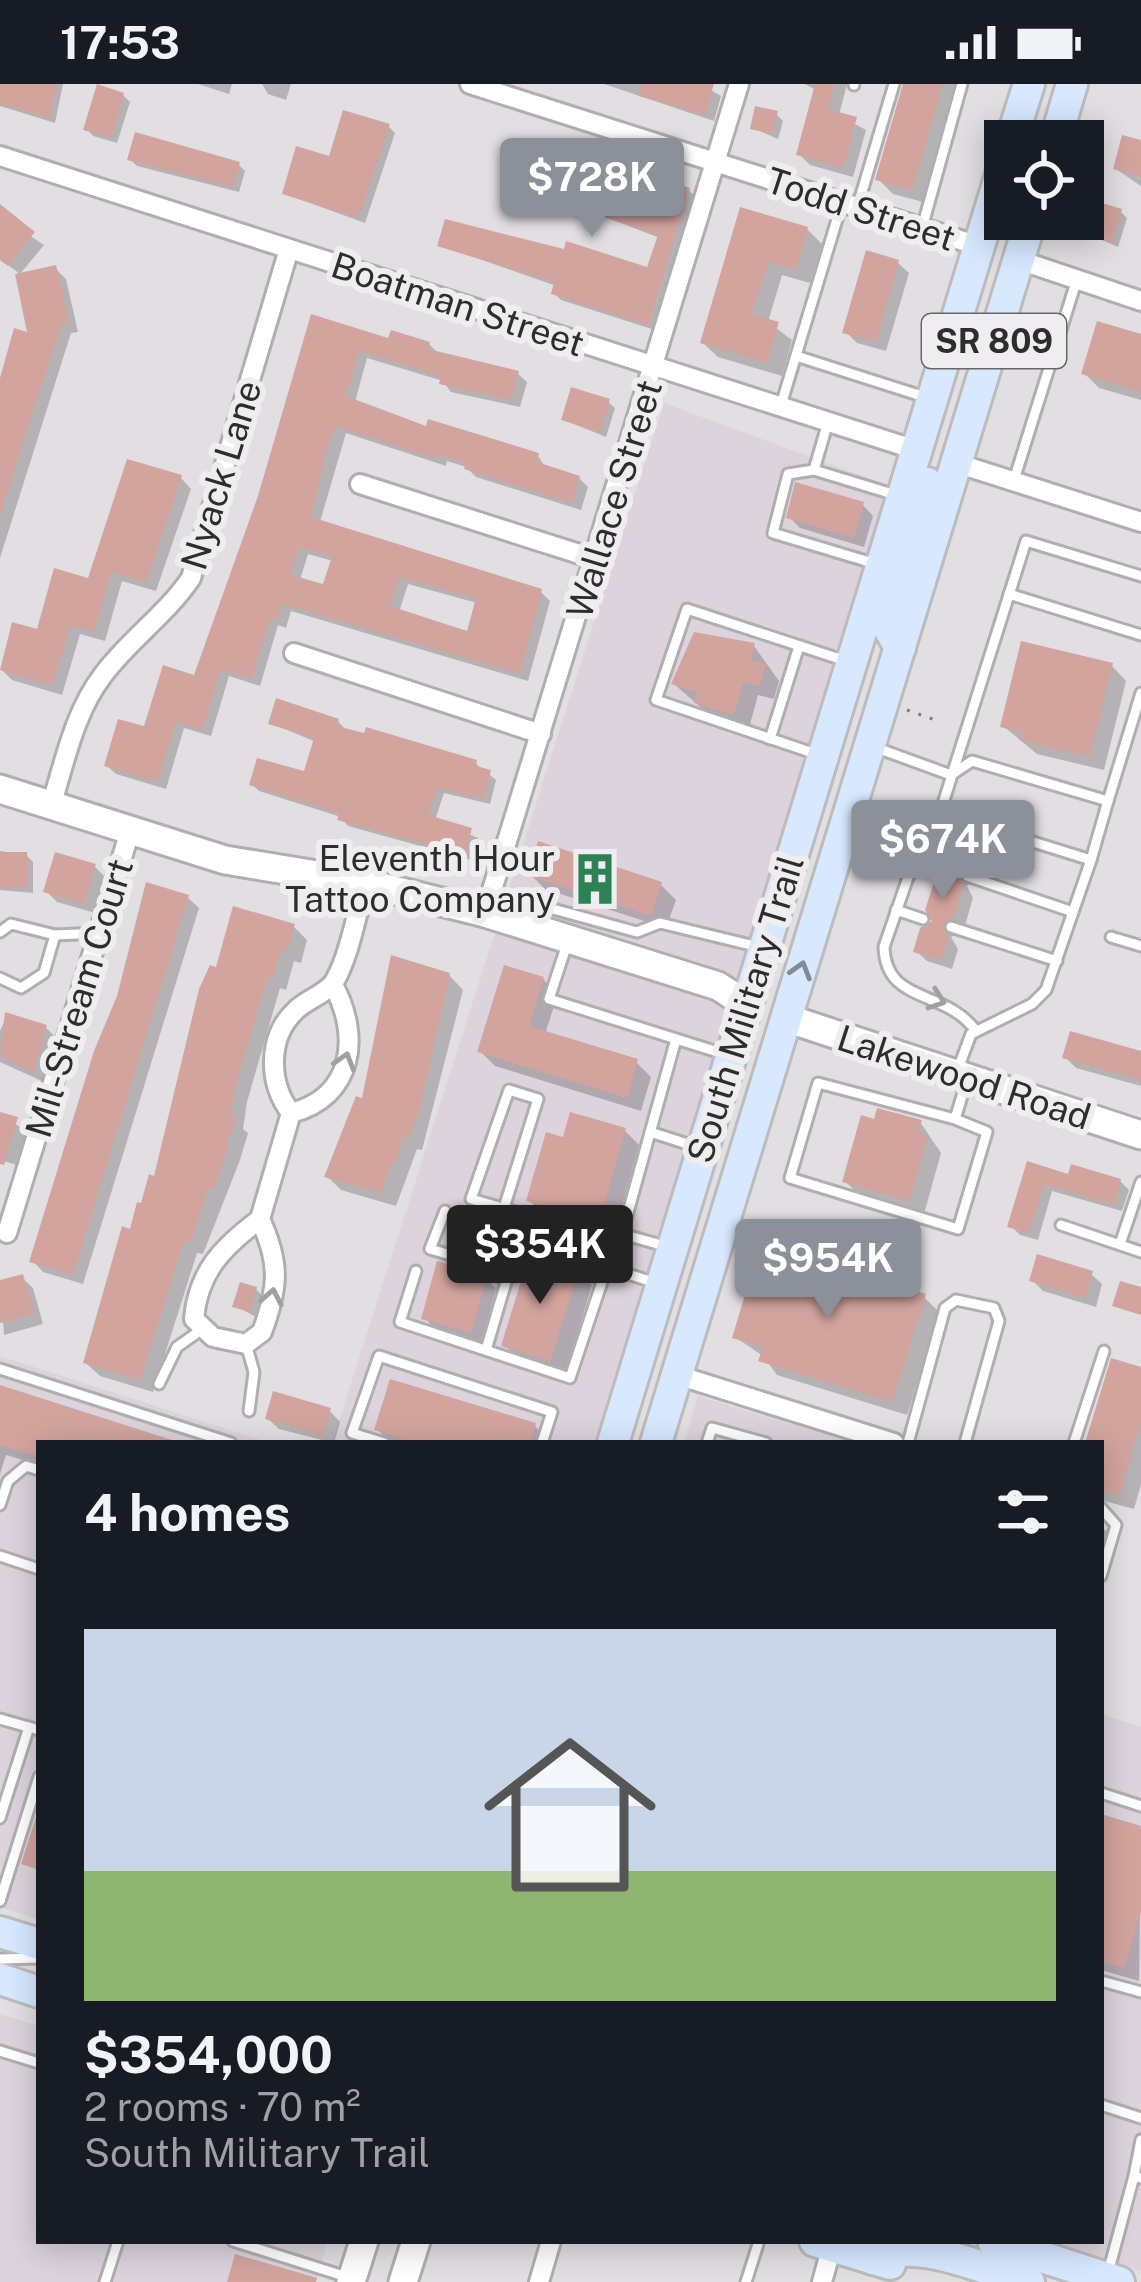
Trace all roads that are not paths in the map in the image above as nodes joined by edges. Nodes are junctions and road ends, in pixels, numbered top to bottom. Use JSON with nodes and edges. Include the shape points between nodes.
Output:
{"nodes":[{"id":1,"x":470,"y":84,"type":"edge"},
{"id":2,"x":739,"y":84,"type":"edge"},
{"id":3,"x":894,"y":84,"type":"edge"},
{"id":4,"x":962,"y":84,"type":"edge"},
{"id":5,"x":1029,"y":84,"type":"edge"},
{"id":6,"x":1018,"y":120,"type":"edge"},
{"id":7,"x":0,"y":156,"type":"edge"},
{"id":8,"x":716,"y":163,"type":"junction"},
{"id":9,"x":850,"y":205,"type":"junction"},
{"id":10,"x":922,"y":228,"type":"junction"},
{"id":11,"x":984,"y":230,"type":"edge"},
{"id":12,"x":1024,"y":240,"type":"edge"},
{"id":13,"x":979,"y":246,"type":"junction"},
{"id":14,"x":289,"y":249,"type":"junction"},
{"id":15,"x":1018,"y":260,"type":"junction"},
{"id":16,"x":1077,"y":279,"type":"junction"},
{"id":17,"x":1141,"y":301,"type":"edge"},
{"id":18,"x":960,"y":309,"type":"junction"},
{"id":19,"x":796,"y":356,"type":"junction"},
{"id":20,"x":654,"y":367,"type":"junction"},
{"id":21,"x":932,"y":400,"type":"junction"},
{"id":22,"x":780,"y":407,"type":"junction"},
{"id":23,"x":828,"y":422,"type":"junction"},
{"id":24,"x":916,"y":450,"type":"junction"},
{"id":25,"x":956,"y":463,"type":"junction"},
{"id":26,"x":814,"y":470,"type":"junction"},
{"id":27,"x":1014,"y":480,"type":"junction"},
{"id":28,"x":360,"y":484,"type":"dead end"},
{"id":29,"x":902,"y":497,"type":"junction"},
{"id":30,"x":1141,"y":522,"type":"edge"},
{"id":31,"x":595,"y":559,"type":"junction"},
{"id":32,"x":881,"y":566,"type":"junction"},
{"id":33,"x":1141,"y":576,"type":"edge"},
{"id":34,"x":1009,"y":594,"type":"junction"},
{"id":35,"x":1141,"y":635,"type":"edge"},
{"id":36,"x":799,"y":646,"type":"junction"},
{"id":37,"x":901,"y":648,"type":"junction"},
{"id":38,"x":294,"y":653,"type":"dead end"},
{"id":39,"x":851,"y":663,"type":"junction"},
{"id":40,"x":1141,"y":693,"type":"edge"},
{"id":41,"x":541,"y":734,"type":"junction"},
{"id":42,"x":770,"y":739,"type":"junction"},
{"id":43,"x":870,"y":746,"type":"junction"},
{"id":44,"x":819,"y":769,"type":"junction"},
{"id":45,"x":951,"y":775,"type":"junction"},
{"id":46,"x":0,"y":789,"type":"edge"},
{"id":47,"x":1108,"y":801,"type":"junction"},
{"id":48,"x":51,"y":806,"type":"junction"},
{"id":49,"x":130,"y":831,"type":"junction"},
{"id":50,"x":1090,"y":860,"type":"junction"},
{"id":51,"x":938,"y":868,"type":"dead end"},
{"id":52,"x":967,"y":876,"type":"dead end"},
{"id":53,"x":366,"y":883,"type":"junction"},
{"id":54,"x":896,"y":910,"type":"junction"},
{"id":55,"x":1073,"y":912,"type":"junction"},
{"id":56,"x":485,"y":913,"type":"junction"},
{"id":57,"x":923,"y":919,"type":"dead end"},
{"id":58,"x":519,"y":923,"type":"junction"},
{"id":59,"x":951,"y":927,"type":"dead end"},
{"id":60,"x":0,"y":932,"type":"edge"},
{"id":61,"x":98,"y":933,"type":"junction"},
{"id":62,"x":55,"y":935,"type":"junction"},
{"id":63,"x":1112,"y":938,"type":"dead end"},
{"id":64,"x":568,"y":939,"type":"junction"},
{"id":65,"x":1141,"y":946,"type":"edge"},
{"id":66,"x":764,"y":948,"type":"junction"},
{"id":67,"x":1057,"y":962,"type":"junction"},
{"id":68,"x":0,"y":978,"type":"edge"},
{"id":69,"x":333,"y":985,"type":"junction"},
{"id":70,"x":747,"y":1005,"type":"junction"},
{"id":71,"x":786,"y":1018,"type":"junction"},
{"id":72,"x":976,"y":1030,"type":"junction"},
{"id":73,"x":676,"y":1039,"type":"junction"},
{"id":74,"x":731,"y":1056,"type":"junction"},
{"id":75,"x":962,"y":1076,"type":"junction"},
{"id":76,"x":291,"y":1113,"type":"junction"},
{"id":77,"x":955,"y":1119,"type":"junction"},
{"id":78,"x":650,"y":1132,"type":"junction"},
{"id":79,"x":1141,"y":1135,"type":"edge"},
{"id":80,"x":702,"y":1149,"type":"junction"},
{"id":81,"x":1141,"y":1182,"type":"edge"},
{"id":82,"x":504,"y":1208,"type":"junction"},
{"id":83,"x":445,"y":1211,"type":"dead end"},
{"id":84,"x":260,"y":1220,"type":"junction"},
{"id":85,"x":1061,"y":1225,"type":"dead end"},
{"id":86,"x":622,"y":1234,"type":"junction"},
{"id":87,"x":3,"y":1236,"type":"edge"},
{"id":88,"x":1120,"y":1244,"type":"junction"},
{"id":89,"x":672,"y":1248,"type":"junction"},
{"id":90,"x":1141,"y":1252,"type":"edge"},
{"id":91,"x":607,"y":1267,"type":"junction"},
{"id":92,"x":710,"y":1268,"type":"junction"},
{"id":93,"x":416,"y":1271,"type":"dead end"},
{"id":94,"x":509,"y":1272,"type":"junction"},
{"id":95,"x":661,"y":1284,"type":"junction"},
{"id":96,"x":201,"y":1330,"type":"junction"},
{"id":97,"x":246,"y":1344,"type":"junction"},
{"id":98,"x":486,"y":1351,"type":"junction"},
{"id":99,"x":1104,"y":1351,"type":"dead end"},
{"id":100,"x":0,"y":1370,"type":"edge"},
{"id":101,"x":677,"y":1375,"type":"junction"},
{"id":102,"x":159,"y":1384,"type":"dead end"},
{"id":103,"x":249,"y":1411,"type":"dead end"},
{"id":104,"x":866,"y":1439,"type":"edge"},
{"id":105,"x":222,"y":1440,"type":"edge"},
{"id":106,"x":374,"y":1440,"type":"edge"},
{"id":107,"x":543,"y":1440,"type":"edge"},
{"id":108,"x":614,"y":1440,"type":"edge"},
{"id":109,"x":628,"y":1440,"type":"edge"},
{"id":110,"x":657,"y":1440,"type":"edge"},
{"id":111,"x":708,"y":1440,"type":"edge"},
{"id":112,"x":755,"y":1440,"type":"edge"},
{"id":113,"x":909,"y":1440,"type":"edge"},
{"id":114,"x":966,"y":1440,"type":"edge"},
{"id":115,"x":1075,"y":1440,"type":"edge"},
{"id":116,"x":36,"y":1469,"type":"edge"},
{"id":117,"x":0,"y":1505,"type":"edge"},
{"id":118,"x":1104,"y":1511,"type":"edge"},
{"id":119,"x":0,"y":1556,"type":"edge"},
{"id":120,"x":1104,"y":1566,"type":"edge"},
{"id":121,"x":36,"y":1567,"type":"edge"},
{"id":122,"x":3,"y":1719,"type":"edge"},
{"id":123,"x":34,"y":1728,"type":"edge"},
{"id":124,"x":0,"y":1737,"type":"edge"},
{"id":125,"x":36,"y":1786,"type":"edge"},
{"id":126,"x":1104,"y":1794,"type":"edge"},
{"id":127,"x":1141,"y":1806,"type":"edge"},
{"id":128,"x":0,"y":1817,"type":"edge"},
{"id":129,"x":0,"y":1900,"type":"edge"},
{"id":130,"x":0,"y":1932,"type":"edge"},
{"id":131,"x":36,"y":1943,"type":"edge"},
{"id":132,"x":36,"y":1958,"type":"edge"},
{"id":133,"x":0,"y":1959,"type":"edge"},
{"id":134,"x":0,"y":1979,"type":"edge"},
{"id":135,"x":1104,"y":1982,"type":"edge"},
{"id":136,"x":1140,"y":1989,"type":"edge"},
{"id":137,"x":36,"y":1991,"type":"edge"},
{"id":138,"x":0,"y":2051,"type":"edge"},
{"id":139,"x":36,"y":2062,"type":"edge"},
{"id":140,"x":1104,"y":2109,"type":"edge"},
{"id":141,"x":1141,"y":2118,"type":"edge"},
{"id":142,"x":1141,"y":2140,"type":"edge"},
{"id":143,"x":1137,"y":2177,"type":"edge"},
{"id":144,"x":117,"y":2244,"type":"edge"},
{"id":145,"x":241,"y":2244,"type":"edge"},
{"id":146,"x":363,"y":2244,"type":"edge"},
{"id":147,"x":415,"y":2244,"type":"edge"},
{"id":148,"x":550,"y":2244,"type":"edge"},
{"id":149,"x":758,"y":2244,"type":"edge"},
{"id":150,"x":824,"y":2244,"type":"edge"},
{"id":151,"x":1002,"y":2244,"type":"edge"},
{"id":152,"x":873,"y":2258,"type":"junction"},
{"id":153,"x":352,"y":2280,"type":"edge"},
{"id":154,"x":1108,"y":2281,"type":"edge"},
{"id":155,"x":105,"y":2282,"type":"edge"},
{"id":156,"x":403,"y":2282,"type":"edge"},
{"id":157,"x":539,"y":2282,"type":"edge"},
{"id":158,"x":746,"y":2282,"type":"edge"},
{"id":159,"x":822,"y":2282,"type":"edge"},
{"id":160,"x":952,"y":2282,"type":"edge"},
{"id":161,"x":1029,"y":2282,"type":"edge"}],
"edges":[{"from":1,"to":8,"type":"street","name":"Todd Street"},
{"from":2,"to":8,"type":"street","name":"Wallace Street"},
{"from":3,"to":9,"type":"lane"},
{"from":4,"to":10,"type":"lane"},
{"from":5,"to":6,"type":"main road"},
{"from":7,"to":14,"type":"street","name":"Boatman Street"},
{"from":8,"to":9,"type":"street","name":"Todd Street"},
{"from":8,"to":20,"type":"street","name":"Wallace Street"},
{"from":9,"to":10,"type":"street","name":"Todd Street"},
{"from":9,"to":19,"type":"lane"},
{"from":10,"to":13,"type":"street","name":"Todd Street"},
{"from":11,"to":13,"type":"main road","name":"South Military Trail","number":"SR 809"},
{"from":12,"to":15,"type":"main road","name":"South Military Trail","number":"SR 809"},
{"from":13,"to":18,"type":"main road","name":"South Military Trail","number":"SR 809"},
{"from":14,"to":20,"type":"street","name":"Boatman Street"},
{"from":14,"to":48,"type":"street","name":"Nyack Lane","via":[[191,578],[170,610],[104,673],[80,712]]},
{"from":15,"to":16,"type":"street"},
{"from":15,"to":25,"type":"main road","name":"South Military Trail","number":"SR 809"},
{"from":16,"to":17,"type":"street"},
{"from":16,"to":27,"type":"lane"},
{"from":18,"to":21,"type":"main road","name":"South Military Trail","number":"SR 809"},
{"from":18,"to":25,"type":"main road","via":[[965,330],[940,420]]},
{"from":19,"to":21,"type":"lane"},
{"from":19,"to":22,"type":"lane"},
{"from":20,"to":22,"type":"street","name":"Boatman Street"},
{"from":20,"to":31,"type":"street","name":"Wallace Street"},
{"from":21,"to":24,"type":"main road","name":"South Military Trail","number":"SR 809"},
{"from":22,"to":23,"type":"street","name":"Boatman Street"},
{"from":23,"to":24,"type":"street","name":"Boatman Street"},
{"from":23,"to":26,"type":"lane"},
{"from":24,"to":29,"type":"main road","name":"South Military Trail","number":"SR 809"},
{"from":24,"to":37,"type":"main road","via":[[926,468],[925,495],[886,622]]},
{"from":25,"to":27,"type":"street"},
{"from":25,"to":37,"type":"main road","name":"South Military Trail","number":"SR 809"},
{"from":26,"to":29,"type":"lane"},
{"from":26,"to":32,"type":"lane","via":[[788,474],[773,533]]},
{"from":27,"to":30,"type":"street"},
{"from":28,"to":31,"type":"street"},
{"from":29,"to":32,"type":"main road","name":"South Military Trail","number":"SR 809"},
{"from":31,"to":41,"type":"street","name":"Wallace Street"},
{"from":32,"to":39,"type":"main road","name":"South Military Trail","number":"SR 809"},
{"from":33,"to":34,"type":"lane","via":[[1026,541]]},
{"from":34,"to":35,"type":"lane"},
{"from":34,"to":45,"type":"lane"},
{"from":36,"to":39,"type":"lane"},
{"from":36,"to":42,"type":"lane"},
{"from":36,"to":42,"type":"lane","via":[[687,609],[656,700]]},
{"from":37,"to":43,"type":"main road","name":"South Military Trail","number":"SR 809"},
{"from":38,"to":41,"type":"street"},
{"from":39,"to":44,"type":"main road","name":"South Military Trail","number":"SR 809"},
{"from":40,"to":47,"type":"lane"},
{"from":41,"to":56,"type":"street","name":"Wallace Street"},
{"from":42,"to":44,"type":"lane"},
{"from":43,"to":45,"type":"lane"},
{"from":71,"to":43,"type":"main road","name":"South Military Trail","number":"SR 809","one_way":true},
{"from":44,"to":66,"type":"main road","name":"South Military Trail","number":"SR 809"},
{"from":44,"to":71,"type":"main road","via":[[767,981]]},
{"from":45,"to":47,"type":"lane","via":[[972,761]]},
{"from":45,"to":50,"type":"lane","via":[[940,813]]},
{"from":46,"to":48,"type":"street"},
{"from":47,"to":50,"type":"lane"},
{"from":48,"to":49,"type":"street"},
{"from":49,"to":53,"type":"street","via":[[225,860]]},
{"from":49,"to":61,"type":"street","name":"Mil-Stream Court"},
{"from":50,"to":55,"type":"lane"},
{"from":51,"to":54,"type":"lane","via":[[914,860]]},
{"from":52,"to":55,"type":"lane"},
{"from":53,"to":56,"type":"street"},
{"from":53,"to":69,"type":"street"},
{"from":54,"to":57,"type":"lane"},
{"from":54,"to":72,"type":"lane","one_way":true,"via":[[884,947],[889,974],[960,1009]]},
{"from":55,"to":67,"type":"lane"},
{"from":56,"to":58,"type":"street"},
{"from":58,"to":64,"type":"street"},
{"from":58,"to":66,"type":"lane","via":[[531,903],[637,932],[660,923]]},
{"from":59,"to":67,"type":"lane"},
{"from":60,"to":62,"type":"lane","via":[[11,924]]},
{"from":61,"to":62,"type":"lane"},
{"from":61,"to":87,"type":"street","name":"Mil-Stream Court"},
{"from":62,"to":68,"type":"lane","via":[[44,973],[21,988]]},
{"from":63,"to":65,"type":"lane"},
{"from":64,"to":70,"type":"street","via":[[718,986]]},
{"from":64,"to":73,"type":"lane","via":[[549,999]]},
{"from":66,"to":70,"type":"main road","name":"South Military Trail","number":"SR 809"},
{"from":67,"to":72,"type":"lane","via":[[1032,1004]]},
{"from":69,"to":76,"type":"street","via":[[292,1013],[279,1038],[277,1095]]},
{"from":76,"to":69,"type":"street","one_way":true,"via":[[311,1108],[346,1070],[352,1036]]},
{"from":70,"to":74,"type":"main road","name":"South Military Trail","number":"SR 809"},
{"from":70,"to":92,"type":"main road","via":[[757,1031],[753,1052],[697,1236]]},
{"from":71,"to":75,"type":"street","name":"Lakewood Road"},
{"from":71,"to":92,"type":"main road","name":"South Military Trail","number":"SR 809"},
{"from":72,"to":75,"type":"lane"},
{"from":73,"to":74,"type":"lane"},
{"from":73,"to":78,"type":"lane"},
{"from":74,"to":80,"type":"main road","name":"South Military Trail","number":"SR 809"},
{"from":75,"to":77,"type":"lane"},
{"from":75,"to":79,"type":"street","name":"Lakewood Road"},
{"from":76,"to":84,"type":"street"},
{"from":77,"to":77,"type":"lane","via":[[818,1083],[790,1178],[958,1228],[986,1132]]},
{"from":78,"to":80,"type":"lane"},
{"from":78,"to":86,"type":"lane"},
{"from":80,"to":89,"type":"main road","name":"South Military Trail","number":"SR 809"},
{"from":81,"to":88,"type":"lane"},
{"from":82,"to":82,"type":"lane","via":[[471,1199],[509,1090],[538,1100]]},
{"from":82,"to":86,"type":"lane","via":[[599,1236]]},
{"from":83,"to":94,"type":"lane","via":[[430,1249]]},
{"from":84,"to":96,"type":"street","via":[[232,1237],[202,1282],[194,1319]]},
{"from":97,"to":84,"type":"street","one_way":true,"via":[[262,1332],[274,1288],[274,1244]]},
{"from":85,"to":88,"type":"lane"},
{"from":86,"to":89,"type":"lane"},
{"from":88,"to":90,"type":"lane"},
{"from":89,"to":95,"type":"main road","name":"South Military Trail","number":"SR 809"},
{"from":91,"to":94,"type":"lane","via":[[519,1239]]},
{"from":91,"to":95,"type":"lane"},
{"from":91,"to":98,"type":"lane","via":[[570,1378]]},
{"from":92,"to":101,"type":"main road","name":"South Military Trail","number":"SR 809"},
{"from":93,"to":98,"type":"lane","via":[[400,1322]]},
{"from":94,"to":98,"type":"lane"},
{"from":95,"to":108,"type":"main road","name":"South Military Trail","number":"SR 809"},
{"from":95,"to":109,"type":"main road","via":[[668,1304]]},
{"from":96,"to":97,"type":"street"},
{"from":96,"to":102,"type":"lane","via":[[177,1347]]},
{"from":97,"to":103,"type":"lane","via":[[254,1372]]},
{"from":99,"to":115,"type":"lane"},
{"from":100,"to":105,"type":"lane"},
{"from":101,"to":104,"type":"street"},
{"from":101,"to":110,"type":"main road","name":"South Military Trail","number":"SR 809"},
{"from":106,"to":107,"type":"lane","via":[[352,1433],[379,1356],[552,1412]]},
{"from":111,"to":112,"type":"lane","via":[[712,1428]]},
{"from":113,"to":114,"type":"lane","via":[[945,1308],[956,1300],[994,1308],[1000,1321]]},
{"from":116,"to":117,"type":"lane","via":[[26,1466],[8,1481]]},
{"from":118,"to":120,"type":"lane","via":[[1116,1525]]},
{"from":119,"to":121,"type":"lane"},
{"from":122,"to":123,"type":"lane"},
{"from":122,"to":124,"type":"lane"},
{"from":123,"to":128,"type":"lane"},
{"from":125,"to":129,"type":"lane"},
{"from":126,"to":127,"type":"lane"},
{"from":130,"to":131,"type":"main road"},
{"from":132,"to":133,"type":"lane"},
{"from":134,"to":137,"type":"main road"},
{"from":135,"to":136,"type":"lane"},
{"from":138,"to":139,"type":"lane"},
{"from":140,"to":141,"type":"lane"},
{"from":142,"to":143,"type":"lane"},
{"from":143,"to":154,"type":"lane"},
{"from":144,"to":155,"type":"lane"},
{"from":145,"to":153,"type":"lane"},
{"from":146,"to":153,"type":"street"},
{"from":147,"to":156,"type":"street"},
{"from":148,"to":157,"type":"street"},
{"from":149,"to":158,"type":"lane"},
{"from":150,"to":152,"type":"main road"},
{"from":150,"to":159,"type":"street"},
{"from":151,"to":154,"type":"main road"},
{"from":152,"to":160,"type":"main road"},
{"from":152,"to":161,"type":"main road","via":[[891,2248],[924,2253]]}]}
